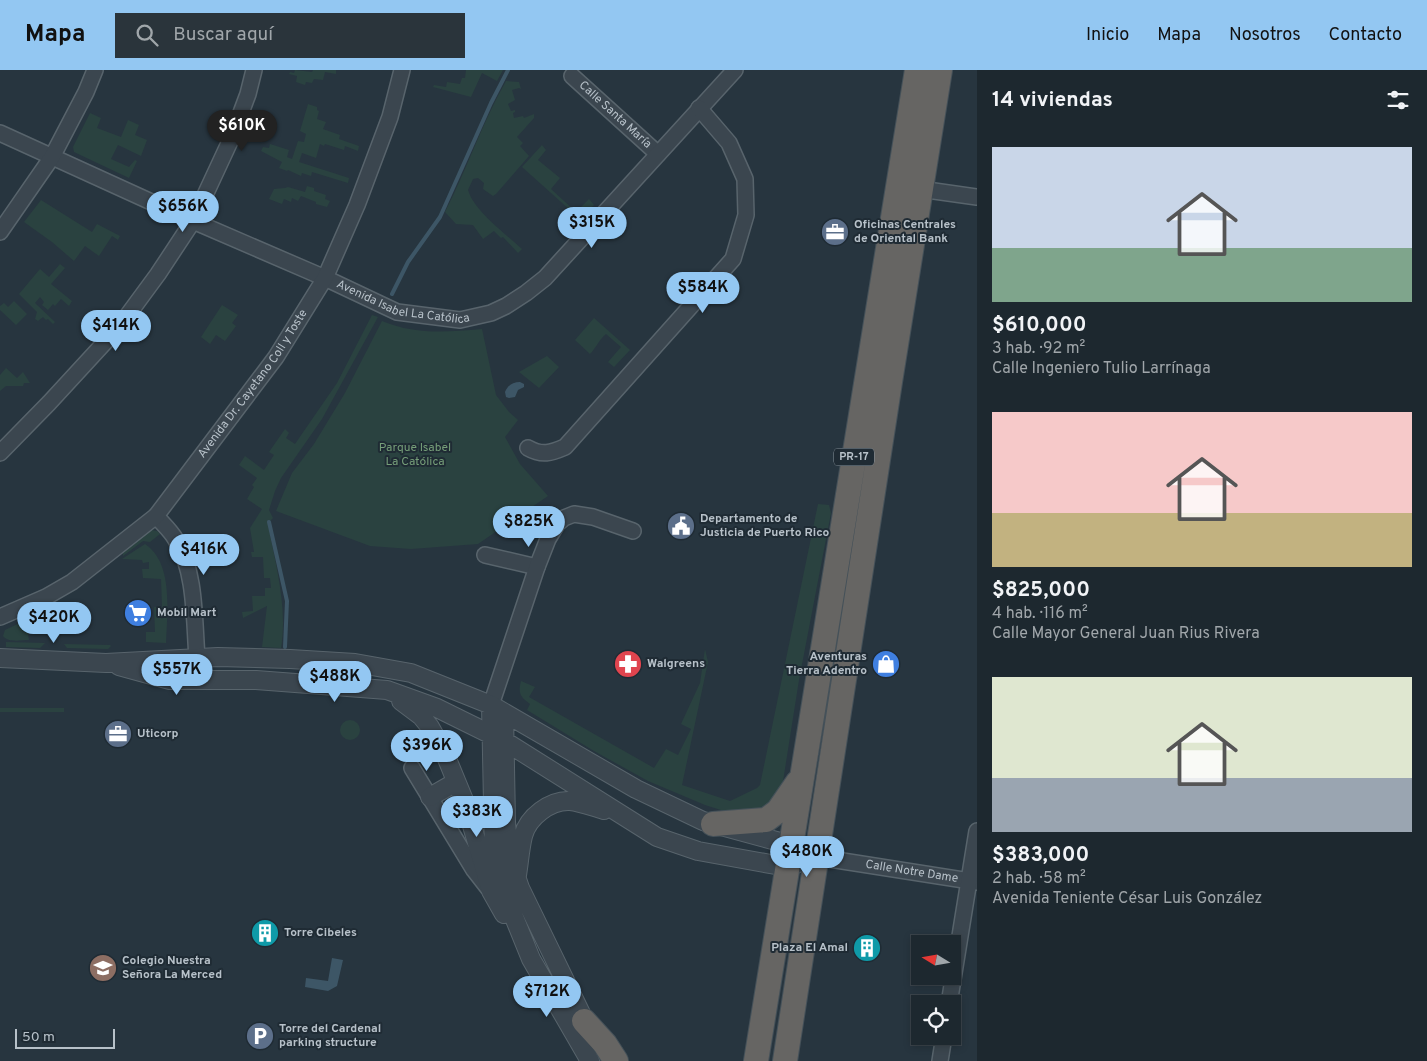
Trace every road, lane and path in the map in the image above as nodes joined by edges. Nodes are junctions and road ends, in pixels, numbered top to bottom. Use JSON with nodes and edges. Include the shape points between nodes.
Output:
{"nodes":[{"id":1,"x":95,"y":70,"type":"edge"},
{"id":2,"x":254,"y":70,"type":"edge"},
{"id":3,"x":402,"y":70,"type":"edge"},
{"id":4,"x":735,"y":70,"type":"edge"},
{"id":5,"x":917,"y":70,"type":"edge"},
{"id":6,"x":940,"y":70,"type":"edge"},
{"id":7,"x":572,"y":76,"type":"dead end"},
{"id":8,"x":699,"y":108,"type":"junction"},
{"id":9,"x":0,"y":133,"type":"edge"},
{"id":10,"x":658,"y":154,"type":"junction"},
{"id":11,"x":52,"y":157,"type":"junction"},
{"id":12,"x":920,"y":189,"type":"junction"},
{"id":13,"x":977,"y":197,"type":"edge"},
{"id":14,"x":193,"y":221,"type":"junction"},
{"id":15,"x":0,"y":232,"type":"edge"},
{"id":16,"x":325,"y":278,"type":"junction"},
{"id":17,"x":528,"y":448,"type":"dead end"},
{"id":18,"x":0,"y":453,"type":"edge"},
{"id":19,"x":156,"y":516,"type":"junction"},
{"id":20,"x":633,"y":531,"type":"dead end"},
{"id":21,"x":485,"y":555,"type":"dead end"},
{"id":22,"x":537,"y":567,"type":"junction"},
{"id":23,"x":0,"y":617,"type":"edge"},
{"id":24,"x":197,"y":657,"type":"junction"},
{"id":25,"x":0,"y":658,"type":"edge"},
{"id":26,"x":106,"y":662,"type":"junction"},
{"id":27,"x":387,"y":690,"type":"junction"},
{"id":28,"x":498,"y":709,"type":"junction"},
{"id":29,"x":498,"y":738,"type":"junction"},
{"id":30,"x":412,"y":768,"type":"dead end"},
{"id":31,"x":802,"y":776,"type":"junction"},
{"id":32,"x":452,"y":785,"type":"junction"},
{"id":33,"x":430,"y":797,"type":"junction"},
{"id":34,"x":619,"y":813,"type":"junction"},
{"id":35,"x":713,"y":824,"type":"junction"},
{"id":36,"x":977,"y":831,"type":"edge"},
{"id":37,"x":789,"y":856,"type":"junction"},
{"id":38,"x":816,"y":858,"type":"junction"},
{"id":39,"x":973,"y":881,"type":"edge"},
{"id":40,"x":520,"y":888,"type":"junction"},
{"id":41,"x":491,"y":892,"type":"junction"},
{"id":42,"x":531,"y":959,"type":"junction"},
{"id":43,"x":951,"y":995,"type":"edge"},
{"id":44,"x":584,"y":1021,"type":"junction"},
{"id":45,"x":943,"y":1045,"type":"edge"},
{"id":46,"x":590,"y":1061,"type":"edge"},
{"id":47,"x":606,"y":1061,"type":"edge"},
{"id":48,"x":616,"y":1061,"type":"edge"},
{"id":49,"x":756,"y":1061,"type":"edge"},
{"id":50,"x":785,"y":1061,"type":"edge"},
{"id":51,"x":940,"y":1061,"type":"edge"}],
"edges":[{"from":1,"to":11,"type":"street"},
{"from":2,"to":14,"type":"street","via":[[232,137]]},
{"from":3,"to":16,"type":"street","name":"Avenida Dr. Cayetano Coll y Toste","via":[[372,167]]},
{"from":4,"to":8,"type":"street","name":"Avenida Isabel La Católica"},
{"from":5,"to":31,"type":"highway","number":"PR-17"},
{"from":6,"to":12,"type":"highway","number":"PR-17"},
{"from":7,"to":10,"type":"street","name":"Calle Santa María"},
{"from":8,"to":10,"type":"street","name":"Avenida Isabel La Católica"},
{"from":8,"to":17,"type":"street","via":[[729,143],[745,179],[746,215],[732,259],[565,447],[544,454]]},
{"from":9,"to":11,"type":"street","name":"Avenida Isabel La Católica"},
{"from":10,"to":16,"type":"street","name":"Avenida Isabel La Católica","via":[[545,278],[491,313],[460,320],[398,312]]},
{"from":11,"to":14,"type":"street","name":"Avenida Isabel La Católica"},
{"from":11,"to":15,"type":"street"},
{"from":12,"to":13,"type":"street"},
{"from":12,"to":38,"type":"highway","number":"PR-17"},
{"from":14,"to":16,"type":"street","name":"Avenida Isabel La Católica"},
{"from":14,"to":18,"type":"street","via":[[119,327]]},
{"from":16,"to":19,"type":"street","name":"Avenida Dr. Cayetano Coll y Toste","via":[[276,357]]},
{"from":19,"to":23,"type":"street","name":"Avenida Dr. Cayetano Coll y Toste","via":[[72,582]]},
{"from":19,"to":24,"type":"street","via":[[176,539],[185,557]]},
{"from":20,"to":22,"type":"street","via":[[574,514],[557,524]]},
{"from":21,"to":22,"type":"street"},
{"from":22,"to":28,"type":"street","via":[[498,682]]},
{"from":24,"to":26,"type":"street"},
{"from":24,"to":28,"type":"street","via":[[290,658],[355,663],[411,673]]},
{"from":25,"to":26,"type":"street"},
{"from":26,"to":27,"type":"street","via":[[170,680],[256,680]]},
{"from":27,"to":29,"type":"street","via":[[436,708]]},
{"from":27,"to":32,"type":"street","via":[[430,727],[444,753]]},
{"from":28,"to":29,"type":"street"},
{"from":28,"to":35,"type":"street","via":[[636,789]]},
{"from":29,"to":34,"type":"street"},
{"from":29,"to":40,"type":"street","via":[[509,856]]},
{"from":29,"to":42,"type":"street","via":[[494,852],[505,895]]},
{"from":30,"to":33,"type":"street"},
{"from":31,"to":35,"type":"highway","via":[[778,810],[766,820]]},
{"from":31,"to":37,"type":"highway","number":"PR-17"},
{"from":32,"to":33,"type":"street"},
{"from":32,"to":41,"type":"street","via":[[466,805]]},
{"from":33,"to":41,"type":"street"},
{"from":34,"to":37,"type":"street","via":[[657,837],[698,851]]},
{"from":34,"to":40,"type":"street","via":[[569,801],[554,803],[541,811],[523,836],[517,874]]},
{"from":35,"to":37,"type":"street"},
{"from":36,"to":39,"type":"street"},
{"from":37,"to":38,"type":"street"},
{"from":37,"to":49,"type":"highway","number":"PR-17"},
{"from":38,"to":39,"type":"street","name":"Calle Notre Dame"},
{"from":38,"to":50,"type":"highway","number":"PR-17"},
{"from":39,"to":43,"type":"street"},
{"from":40,"to":44,"type":"street"},
{"from":41,"to":42,"type":"street"},
{"from":42,"to":46,"type":"street"},
{"from":44,"to":47,"type":"street"},
{"from":44,"to":48,"type":"highway"},
{"from":45,"to":51,"type":"street"}]}
